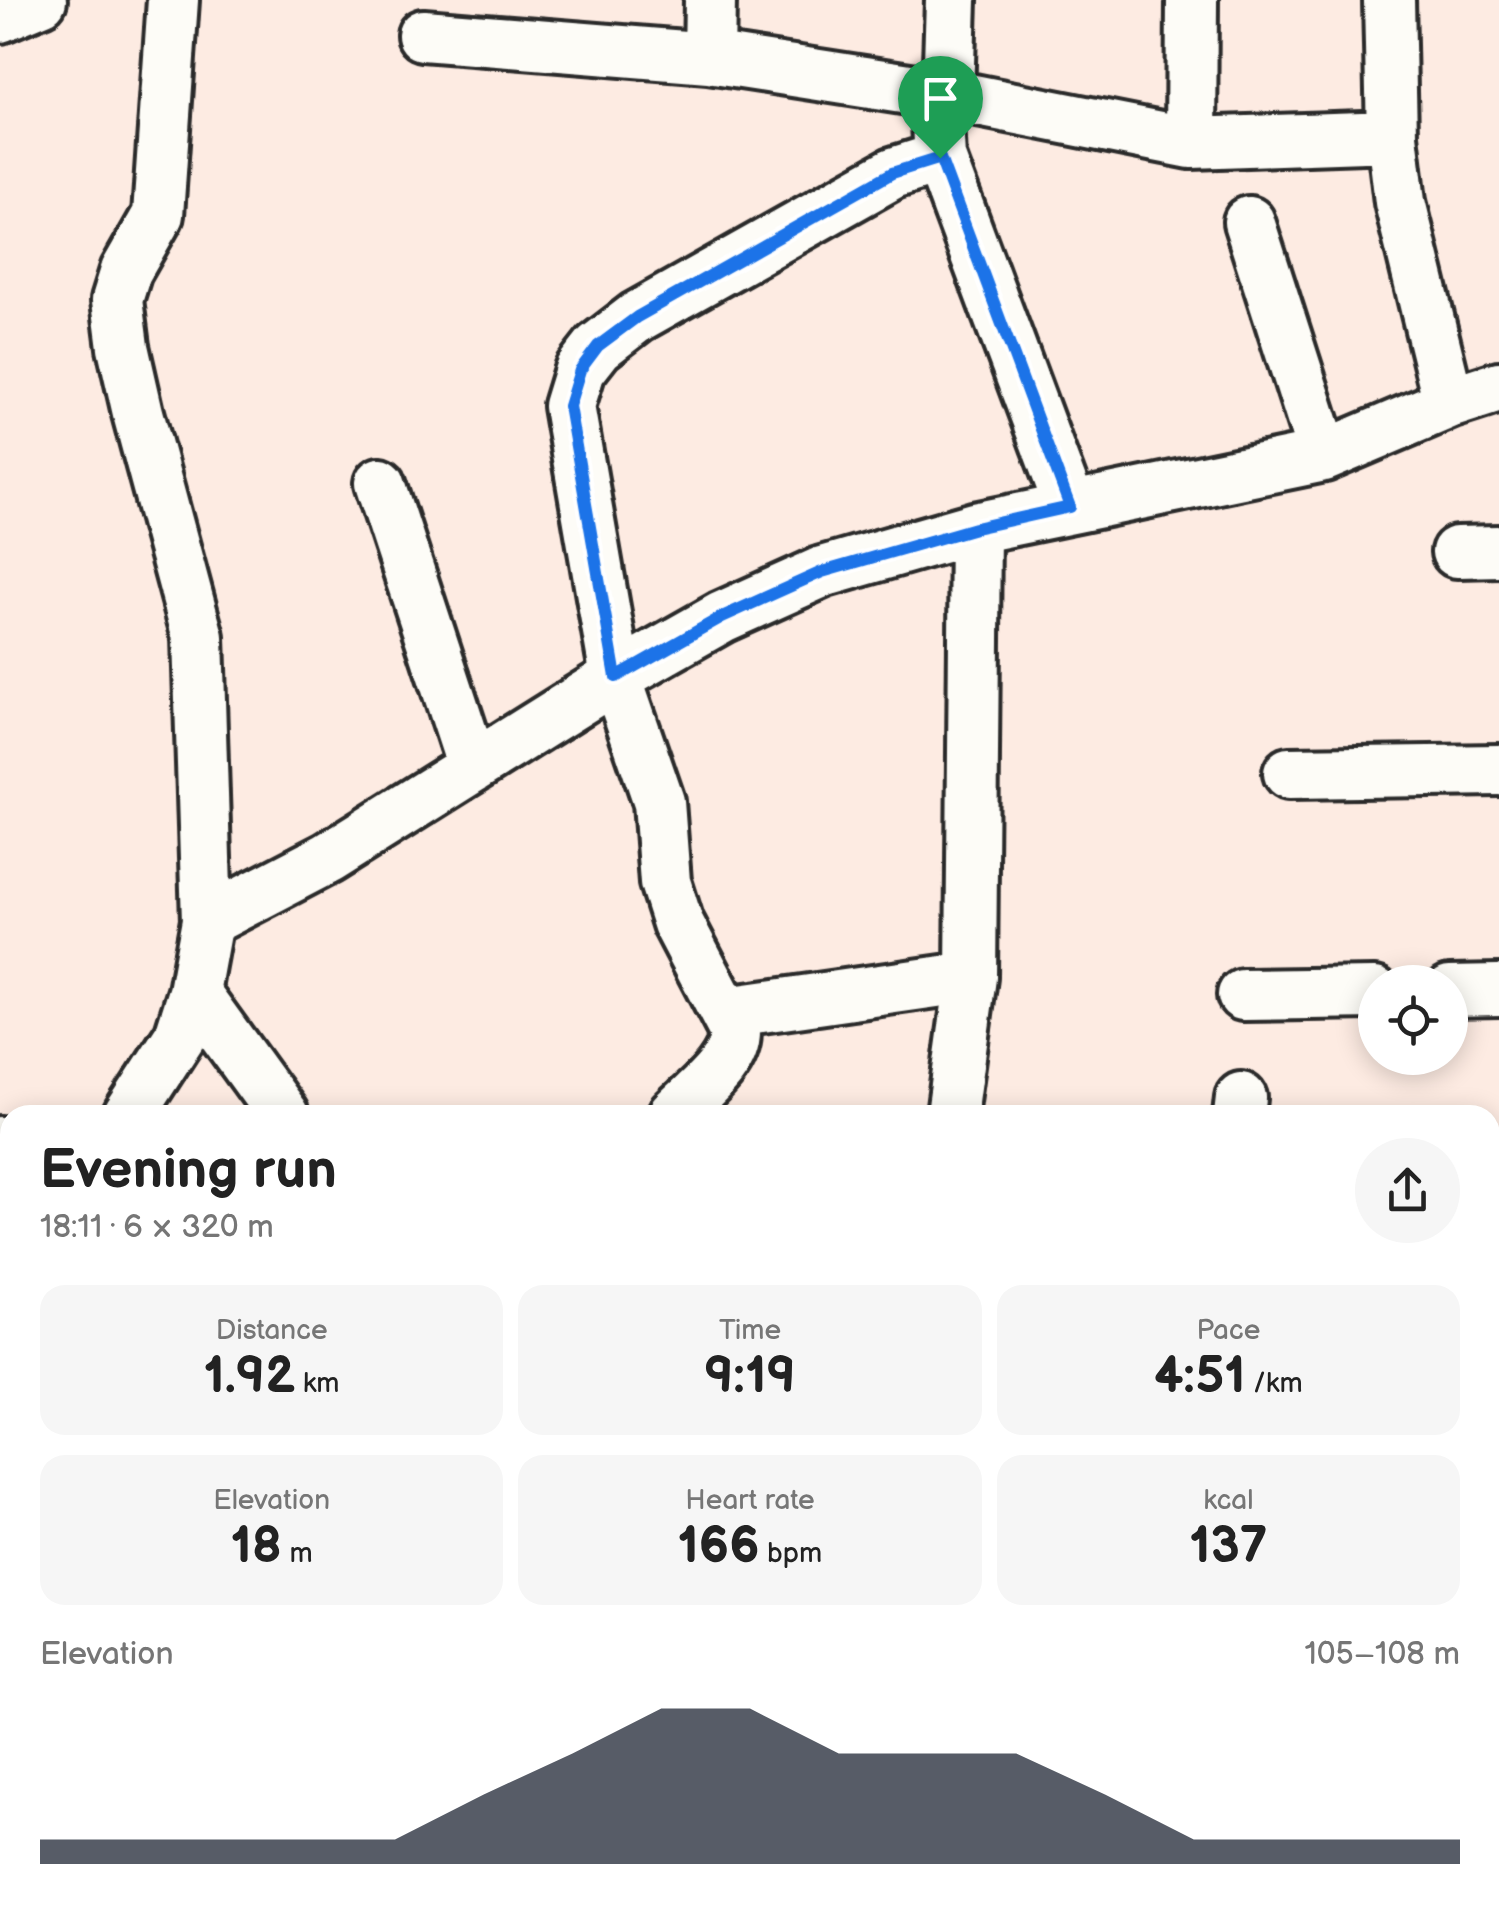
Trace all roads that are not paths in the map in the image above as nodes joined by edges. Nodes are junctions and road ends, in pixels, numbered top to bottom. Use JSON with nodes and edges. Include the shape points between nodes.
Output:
{"nodes":[{"id":1,"x":42,"y":0,"type":"edge"},
{"id":2,"x":173,"y":0,"type":"edge"},
{"id":3,"x":710,"y":0,"type":"edge"},
{"id":4,"x":951,"y":0,"type":"edge"},
{"id":5,"x":1192,"y":0,"type":"edge"},
{"id":6,"x":1390,"y":0,"type":"edge"},
{"id":7,"x":0,"y":17,"type":"edge"},
{"id":8,"x":423,"y":35,"type":"dead end"},
{"id":9,"x":708,"y":58,"type":"junction"},
{"id":10,"x":948,"y":95,"type":"junction"},
{"id":11,"x":1392,"y":136,"type":"junction"},
{"id":12,"x":1190,"y":142,"type":"junction"},
{"id":13,"x":940,"y":158,"type":"junction"},
{"id":14,"x":1249,"y":222,"type":"dead end"},
{"id":15,"x":1499,"y":387,"type":"edge"},
{"id":16,"x":1449,"y":403,"type":"junction"},
{"id":17,"x":1324,"y":456,"type":"junction"},
{"id":18,"x":380,"y":482,"type":"dead end"},
{"id":19,"x":1070,"y":507,"type":"junction"},
{"id":20,"x":975,"y":528,"type":"junction"},
{"id":21,"x":616,"y":677,"type":"junction"},
{"id":22,"x":473,"y":767,"type":"junction"},
{"id":23,"x":1499,"y":770,"type":"edge"},
{"id":24,"x":1289,"y":773,"type":"dead end"},
{"id":25,"x":207,"y":922,"type":"junction"},
{"id":26,"x":971,"y":977,"type":"junction"},
{"id":27,"x":1499,"y":990,"type":"edge"},
{"id":28,"x":1468,"y":991,"type":"edge"},
{"id":29,"x":194,"y":992,"type":"junction"},
{"id":30,"x":1358,"y":992,"type":"edge"},
{"id":31,"x":1243,"y":995,"type":"dead end"},
{"id":32,"x":726,"y":1012,"type":"junction"},
{"id":33,"x":135,"y":1105,"type":"edge"},
{"id":34,"x":276,"y":1105,"type":"edge"},
{"id":35,"x":684,"y":1105,"type":"edge"},
{"id":36,"x":953,"y":1105,"type":"edge"}],
"edges":[{"from":1,"to":7,"type":"street"},
{"from":2,"to":25,"type":"street","via":[[158,215],[118,300],[122,347],[198,637]]},
{"from":3,"to":9,"type":"street"},
{"from":4,"to":10,"type":"street"},
{"from":5,"to":12,"type":"street"},
{"from":6,"to":11,"type":"street"},
{"from":8,"to":9,"type":"street"},
{"from":9,"to":10,"type":"street"},
{"from":10,"to":12,"type":"street"},
{"from":10,"to":13,"type":"street","via":[[938,124]]},
{"from":11,"to":12,"type":"street"},
{"from":11,"to":16,"type":"street","via":[[1400,202]]},
{"from":13,"to":19,"type":"street"},
{"from":13,"to":21,"type":"street","via":[[892,173],[637,317],[598,346],[580,370],[569,406]]},
{"from":14,"to":17,"type":"street"},
{"from":15,"to":16,"type":"street"},
{"from":16,"to":17,"type":"street"},
{"from":17,"to":19,"type":"street"},
{"from":18,"to":22,"type":"street"},
{"from":19,"to":20,"type":"street"},
{"from":20,"to":21,"type":"street","via":[[822,572],[722,617]]},
{"from":20,"to":26,"type":"street"},
{"from":21,"to":22,"type":"street"},
{"from":21,"to":32,"type":"street","via":[[660,802],[665,882],[678,923]]},
{"from":22,"to":25,"type":"street","via":[[328,858]]},
{"from":23,"to":24,"type":"street"},
{"from":25,"to":29,"type":"street"},
{"from":26,"to":32,"type":"street"},
{"from":26,"to":36,"type":"street"},
{"from":27,"to":28,"type":"street"},
{"from":29,"to":33,"type":"street","via":[[180,1036]]},
{"from":29,"to":34,"type":"street"},
{"from":30,"to":31,"type":"street"},
{"from":32,"to":35,"type":"street","via":[[734,1047]]}]}
